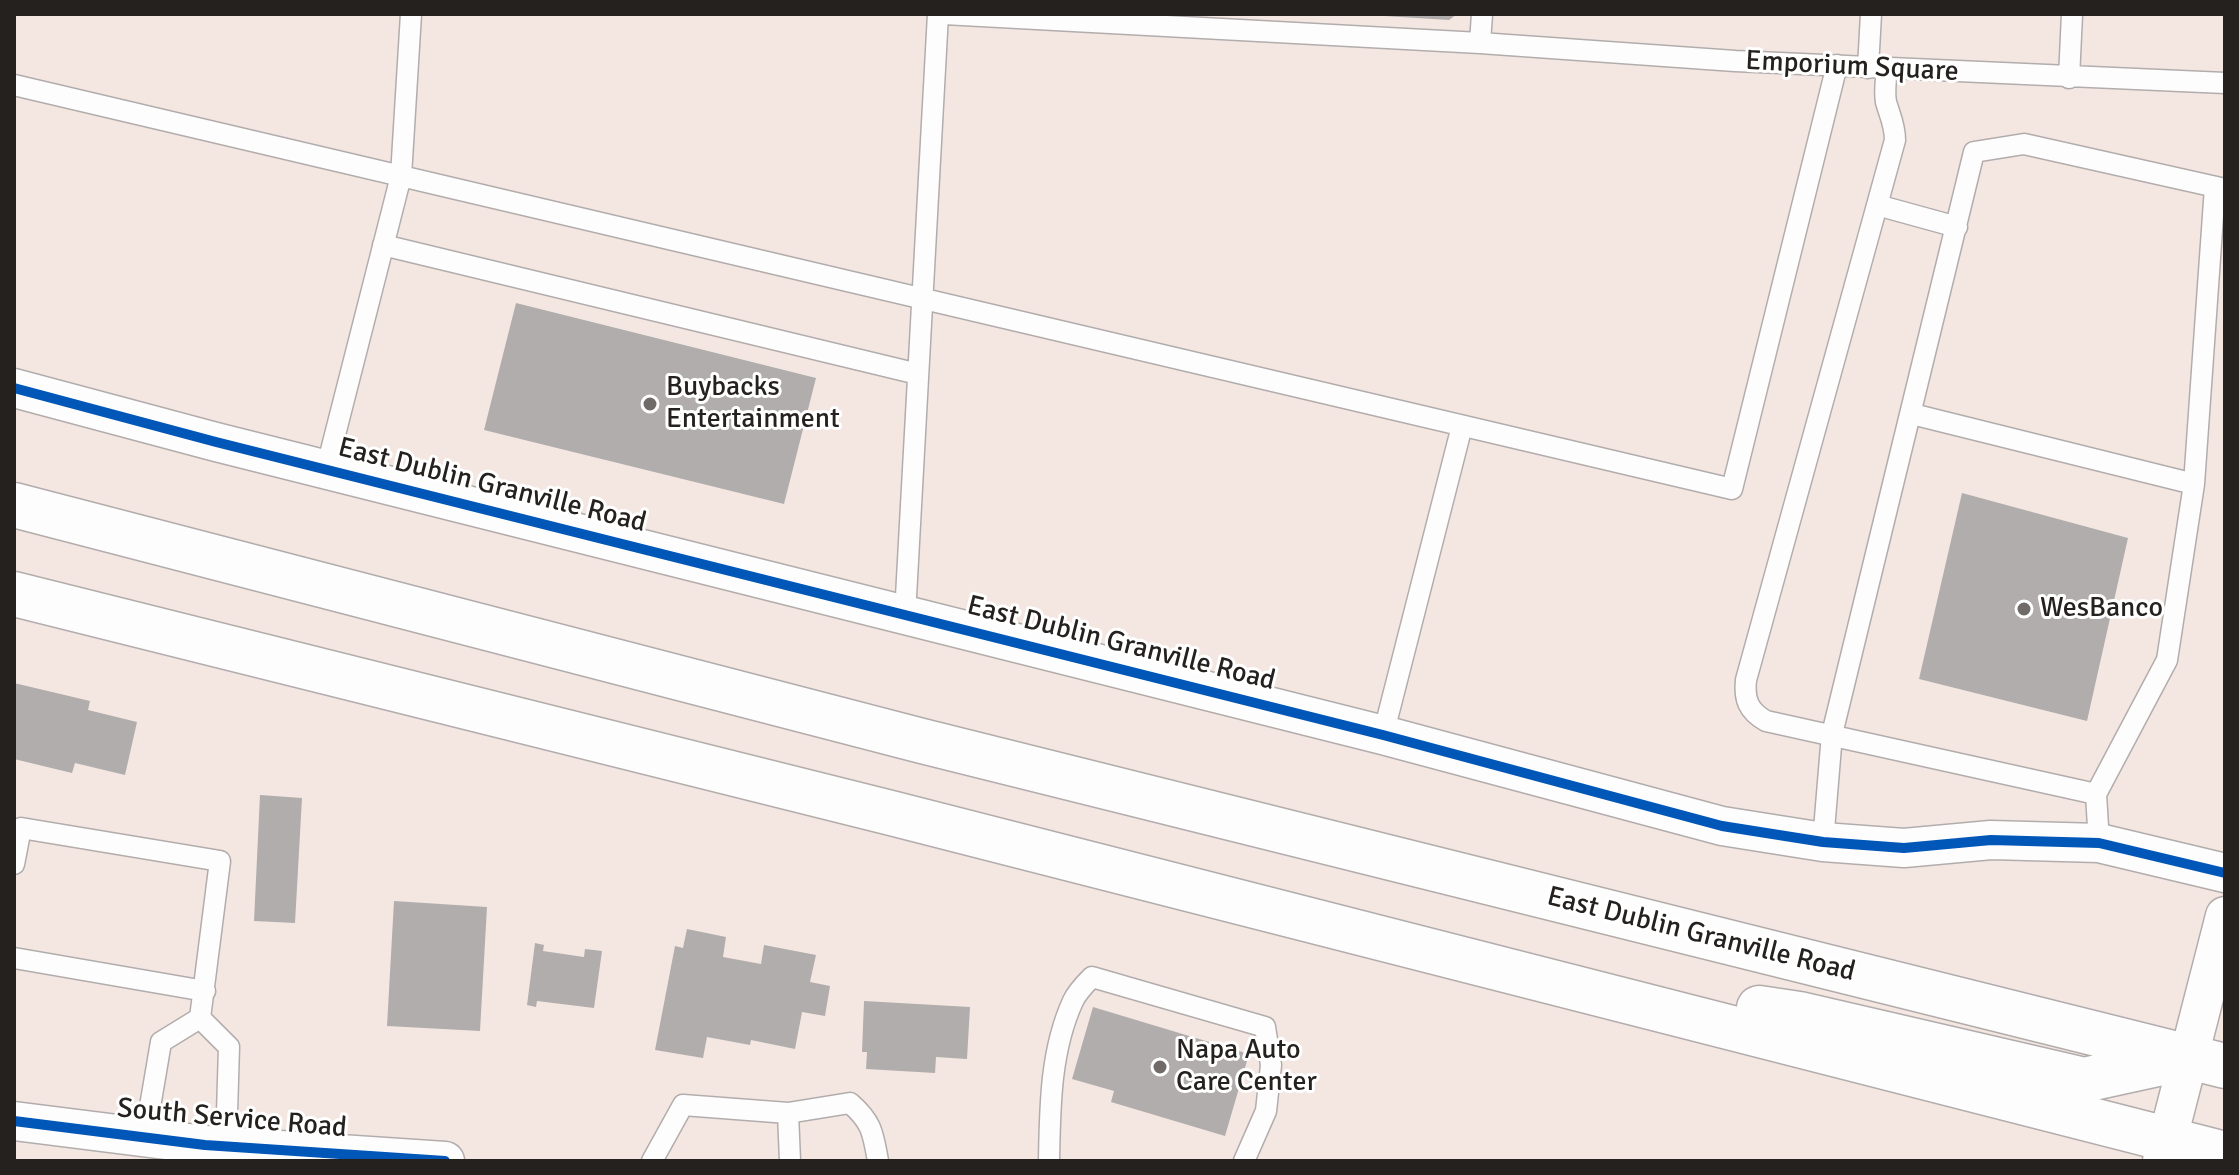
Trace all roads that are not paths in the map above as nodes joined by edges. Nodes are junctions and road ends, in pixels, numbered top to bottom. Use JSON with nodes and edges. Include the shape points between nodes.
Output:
{"nodes":[{"id":1,"x":411,"y":14,"type":"edge"},
{"id":2,"x":938,"y":14,"type":"edge"},
{"id":3,"x":944,"y":14,"type":"edge"},
{"id":4,"x":1482,"y":14,"type":"edge"},
{"id":5,"x":1871,"y":14,"type":"edge"},
{"id":6,"x":2072,"y":14,"type":"edge"},
{"id":7,"x":1480,"y":43,"type":"junction"},
{"id":8,"x":1837,"y":65,"type":"junction"},
{"id":9,"x":1877,"y":68,"type":"junction"},
{"id":10,"x":2069,"y":78,"type":"junction"},
{"id":11,"x":2225,"y":83,"type":"edge"},
{"id":12,"x":14,"y":85,"type":"edge"},
{"id":13,"x":401,"y":176,"type":"junction"},
{"id":14,"x":2220,"y":188,"type":"edge"},
{"id":15,"x":1877,"y":205,"type":"junction"},
{"id":16,"x":1957,"y":227,"type":"junction"},
{"id":17,"x":383,"y":245,"type":"junction"},
{"id":18,"x":922,"y":298,"type":"junction"},
{"id":19,"x":918,"y":374,"type":"junction"},
{"id":20,"x":14,"y":388,"type":"edge"},
{"id":21,"x":1912,"y":414,"type":"junction"},
{"id":22,"x":1462,"y":426,"type":"junction"},
{"id":23,"x":326,"y":470,"type":"junction"},
{"id":24,"x":2194,"y":484,"type":"junction"},
{"id":25,"x":14,"y":505,"type":"edge"},
{"id":26,"x":14,"y":594,"type":"edge"},
{"id":27,"x":905,"y":615,"type":"junction"},
{"id":28,"x":1832,"y":734,"type":"junction"},
{"id":29,"x":1383,"y":735,"type":"junction"},
{"id":30,"x":2096,"y":794,"type":"junction"},
{"id":31,"x":1823,"y":842,"type":"junction"},
{"id":32,"x":2099,"y":843,"type":"junction"},
{"id":33,"x":14,"y":864,"type":"edge"},
{"id":34,"x":2225,"y":873,"type":"edge"},
{"id":35,"x":2225,"y":916,"type":"edge"},
{"id":36,"x":14,"y":958,"type":"edge"},
{"id":37,"x":1469,"y":961,"type":"junction"},
{"id":38,"x":205,"y":991,"type":"junction"},
{"id":39,"x":200,"y":1018,"type":"junction"},
{"id":40,"x":2208,"y":1062,"type":"edge"},
{"id":41,"x":788,"y":1113,"type":"junction"},
{"id":42,"x":14,"y":1121,"type":"edge"},
{"id":43,"x":2225,"y":1132,"type":"edge"},
{"id":44,"x":135,"y":1144,"type":"edge"},
{"id":45,"x":226,"y":1146,"type":"junction"},
{"id":46,"x":2165,"y":1150,"type":"edge"},
{"id":47,"x":2225,"y":1154,"type":"edge"},
{"id":48,"x":445,"y":1161,"type":"edge"},
{"id":49,"x":652,"y":1161,"type":"edge"},
{"id":50,"x":790,"y":1161,"type":"edge"},
{"id":51,"x":878,"y":1161,"type":"edge"},
{"id":52,"x":1049,"y":1161,"type":"edge"},
{"id":53,"x":1244,"y":1161,"type":"edge"}],
"edges":[{"from":1,"to":13,"type":"lane"},
{"from":2,"to":18,"type":"lane"},
{"from":3,"to":7,"type":"lane","name":"Emporium Square"},
{"from":4,"to":7,"type":"lane"},
{"from":5,"to":9,"type":"lane"},
{"from":6,"to":10,"type":"lane"},
{"from":7,"to":8,"type":"lane","name":"Emporium Square"},
{"from":8,"to":9,"type":"lane","name":"Emporium Square"},
{"from":8,"to":22,"type":"lane","via":[[1732,489]]},
{"from":9,"to":10,"type":"lane","name":"Emporium Square"},
{"from":9,"to":15,"type":"lane","via":[[1895,140]]},
{"from":10,"to":11,"type":"lane","name":"Emporium Square"},
{"from":12,"to":13,"type":"lane"},
{"from":13,"to":17,"type":"lane"},
{"from":13,"to":18,"type":"lane"},
{"from":14,"to":16,"type":"lane","via":[[2024,144],[1974,152]]},
{"from":14,"to":24,"type":"lane"},
{"from":15,"to":16,"type":"lane"},
{"from":15,"to":28,"type":"lane","via":[[1746,680],[1749,707],[1766,721]]},
{"from":16,"to":21,"type":"lane"},
{"from":17,"to":19,"type":"lane"},
{"from":17,"to":23,"type":"lane"},
{"from":18,"to":19,"type":"lane"},
{"from":18,"to":22,"type":"lane"},
{"from":19,"to":27,"type":"lane"},
{"from":20,"to":23,"type":"street","name":"East Dublin Granville Road"},
{"from":21,"to":24,"type":"lane"},
{"from":21,"to":28,"type":"lane"},
{"from":22,"to":29,"type":"lane"},
{"from":23,"to":27,"type":"street","name":"East Dublin Granville Road"},
{"from":24,"to":30,"type":"lane","via":[[2167,660]]},
{"from":25,"to":40,"type":"main road","name":"East Dublin Granville Road","via":[[922,741]]},
{"from":26,"to":37,"type":"main road"},
{"from":27,"to":29,"type":"street","name":"East Dublin Granville Road"},
{"from":28,"to":30,"type":"lane"},
{"from":28,"to":31,"type":"lane"},
{"from":29,"to":31,"type":"street","name":"East Dublin Granville Road","via":[[1722,826]]},
{"from":30,"to":32,"type":"lane"},
{"from":31,"to":32,"type":"street","name":"East Dublin Granville Road","via":[[1904,848],[1991,840]]},
{"from":32,"to":34,"type":"street","name":"East Dublin Granville Road"},
{"from":33,"to":38,"type":"lane","via":[[21,828],[220,861]]},
{"from":35,"to":40,"type":"street"},
{"from":36,"to":38,"type":"lane"},
{"from":37,"to":40,"type":"main road","via":[[1799,1014],[2084,1080]]},
{"from":37,"to":46,"type":"main road"},
{"from":38,"to":39,"type":"lane"},
{"from":39,"to":44,"type":"lane","via":[[161,1042]]},
{"from":39,"to":45,"type":"lane","via":[[229,1047]]},
{"from":40,"to":46,"type":"street"},
{"from":41,"to":49,"type":"lane","via":[[683,1105]]},
{"from":41,"to":50,"type":"lane"},
{"from":41,"to":51,"type":"lane","via":[[850,1103],[867,1118]]},
{"from":42,"to":44,"type":"street","name":"South Service Road"},
{"from":43,"to":46,"type":"main road"},
{"from":44,"to":45,"type":"street","name":"South Service Road"},
{"from":45,"to":48,"type":"street","name":"South Service Road"},
{"from":46,"to":47,"type":"main road"},
{"from":52,"to":53,"type":"lane","via":[[1058,1044],[1073,999],[1092,977],[1265,1027],[1271,1065],[1266,1111]]}]}
